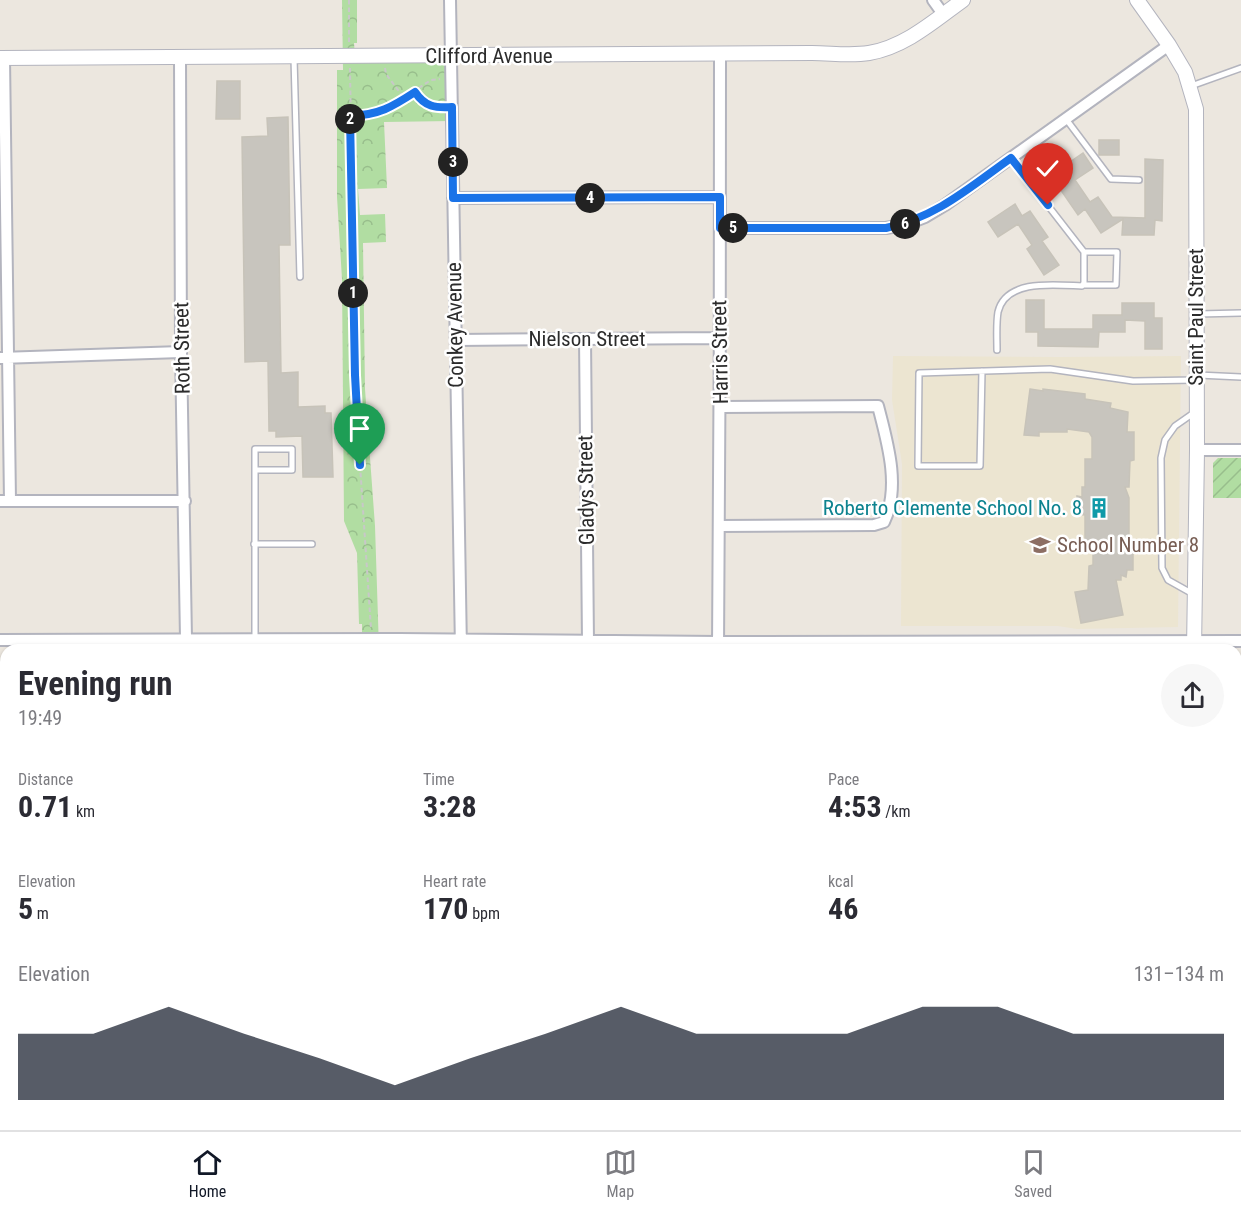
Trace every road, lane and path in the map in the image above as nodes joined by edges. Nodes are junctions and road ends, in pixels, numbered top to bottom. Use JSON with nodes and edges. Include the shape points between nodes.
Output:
{"nodes":[{"id":1,"x":349,"y":0,"type":"edge"},
{"id":2,"x":450,"y":0,"type":"edge"},
{"id":3,"x":933,"y":0,"type":"edge"},
{"id":4,"x":963,"y":0,"type":"edge"},
{"id":5,"x":1137,"y":0,"type":"edge"},
{"id":6,"x":943,"y":14,"type":"junction"},
{"id":7,"x":1169,"y":45,"type":"junction"},
{"id":8,"x":720,"y":54,"type":"junction"},
{"id":9,"x":350,"y":56,"type":"junction"},
{"id":10,"x":385,"y":56,"type":"junction"},
{"id":11,"x":451,"y":56,"type":"junction"},
{"id":12,"x":294,"y":57,"type":"junction"},
{"id":13,"x":2,"y":58,"type":"edge"},
{"id":14,"x":180,"y":58,"type":"junction"},
{"id":15,"x":1241,"y":68,"type":"edge"},
{"id":16,"x":452,"y":79,"type":"junction"},
{"id":17,"x":1189,"y":87,"type":"junction"},
{"id":18,"x":415,"y":92,"type":"junction"},
{"id":19,"x":404,"y":99,"type":"junction"},
{"id":20,"x":452,"y":107,"type":"junction"},
{"id":21,"x":350,"y":116,"type":"junction"},
{"id":22,"x":1066,"y":119,"type":"junction"},
{"id":23,"x":1011,"y":158,"type":"junction"},
{"id":24,"x":1139,"y":180,"type":"dead end"},
{"id":25,"x":3,"y":194,"type":"edge"},
{"id":26,"x":720,"y":197,"type":"junction"},
{"id":27,"x":453,"y":198,"type":"junction"},
{"id":28,"x":720,"y":228,"type":"junction"},
{"id":29,"x":1084,"y":252,"type":"junction"},
{"id":30,"x":300,"y":277,"type":"dead end"},
{"id":31,"x":1083,"y":285,"type":"junction"},
{"id":32,"x":1241,"y":313,"type":"edge"},
{"id":33,"x":1196,"y":314,"type":"junction"},
{"id":34,"x":719,"y":338,"type":"junction"},
{"id":35,"x":585,"y":339,"type":"junction"},
{"id":36,"x":456,"y":340,"type":"junction"},
{"id":37,"x":997,"y":350,"type":"dead end"},
{"id":38,"x":181,"y":352,"type":"junction"},
{"id":39,"x":4,"y":358,"type":"edge"},
{"id":40,"x":982,"y":371,"type":"junction"},
{"id":41,"x":1241,"y":377,"type":"edge"},
{"id":42,"x":1196,"y":378,"type":"junction"},
{"id":43,"x":721,"y":407,"type":"junction"},
{"id":44,"x":1197,"y":411,"type":"junction"},
{"id":45,"x":1197,"y":450,"type":"junction"},
{"id":46,"x":1241,"y":450,"type":"edge"},
{"id":47,"x":255,"y":470,"type":"junction"},
{"id":48,"x":5,"y":501,"type":"edge"},
{"id":49,"x":185,"y":501,"type":"junction"},
{"id":50,"x":719,"y":526,"type":"junction"},
{"id":51,"x":255,"y":544,"type":"junction"},
{"id":52,"x":312,"y":544,"type":"dead end"},
{"id":53,"x":1195,"y":595,"type":"junction"},
{"id":54,"x":186,"y":639,"type":"junction"},
{"id":55,"x":255,"y":639,"type":"junction"},
{"id":56,"x":371,"y":639,"type":"junction"},
{"id":57,"x":0,"y":640,"type":"edge"},
{"id":58,"x":588,"y":641,"type":"junction"},
{"id":59,"x":1241,"y":641,"type":"edge"},
{"id":60,"x":446,"y":644,"type":"edge"},
{"id":61,"x":461,"y":644,"type":"edge"},
{"id":62,"x":493,"y":644,"type":"edge"},
{"id":63,"x":666,"y":644,"type":"edge"},
{"id":64,"x":718,"y":644,"type":"edge"},
{"id":65,"x":1194,"y":644,"type":"edge"},
{"id":66,"x":1206,"y":644,"type":"edge"}],
"edges":[{"from":1,"to":9,"type":"path"},
{"from":2,"to":11,"type":"street","name":"Conkey Avenue"},
{"from":3,"to":6,"type":"street"},
{"from":4,"to":6,"type":"main road","name":"Clifford Avenue"},
{"from":5,"to":7,"type":"main road","name":"Saint Paul Street"},
{"from":6,"to":8,"type":"main road","name":"Clifford Avenue","via":[[894,46],[868,53]]},
{"from":7,"to":17,"type":"main road","name":"Saint Paul Street"},
{"from":7,"to":22,"type":"street"},
{"from":8,"to":11,"type":"main road","name":"Clifford Avenue"},
{"from":8,"to":26,"type":"street","name":"Harris Street"},
{"from":9,"to":10,"type":"main road","name":"Clifford Avenue"},
{"from":9,"to":12,"type":"main road","name":"Clifford Avenue"},
{"from":9,"to":21,"type":"path"},
{"from":10,"to":11,"type":"main road","name":"Clifford Avenue"},
{"from":10,"to":19,"type":"path","via":[[385,72]]},
{"from":11,"to":16,"type":"street","name":"Conkey Avenue"},
{"from":12,"to":14,"type":"main road","name":"Clifford Avenue"},
{"from":12,"to":30,"type":"lane"},
{"from":13,"to":14,"type":"main road","name":"Clifford Avenue"},
{"from":13,"to":25,"type":"street"},
{"from":14,"to":38,"type":"street","name":"Roth Street"},
{"from":15,"to":17,"type":"lane"},
{"from":16,"to":18,"type":"path","via":[[430,80]]},
{"from":16,"to":20,"type":"street","name":"Conkey Avenue"},
{"from":17,"to":33,"type":"main road","name":"Saint Paul Street","via":[[1196,109]]},
{"from":18,"to":19,"type":"path"},
{"from":18,"to":20,"type":"path","via":[[431,106]]},
{"from":19,"to":21,"type":"path","via":[[374,114]]},
{"from":20,"to":27,"type":"street","name":"Conkey Avenue"},
{"from":21,"to":56,"type":"path","via":[[355,390]]},
{"from":22,"to":23,"type":"street"},
{"from":22,"to":24,"type":"lane","via":[[1111,179]]},
{"from":23,"to":28,"type":"street","via":[[945,205],[907,224],[861,229]]},
{"from":23,"to":29,"type":"lane"},
{"from":25,"to":39,"type":"street"},
{"from":26,"to":27,"type":"street"},
{"from":26,"to":28,"type":"street","name":"Harris Street"},
{"from":27,"to":36,"type":"street","name":"Conkey Avenue"},
{"from":28,"to":34,"type":"street","name":"Harris Street"},
{"from":29,"to":31,"type":"lane"},
{"from":29,"to":31,"type":"lane","via":[[1117,252],[1116,285]]},
{"from":31,"to":37,"type":"lane","via":[[1030,285],[1011,295],[998,313]]},
{"from":32,"to":33,"type":"lane"},
{"from":33,"to":42,"type":"main road","name":"Saint Paul Street"},
{"from":34,"to":35,"type":"street","name":"Nielson Street"},
{"from":34,"to":43,"type":"street","name":"Harris Street"},
{"from":35,"to":36,"type":"street","name":"Nielson Street"},
{"from":35,"to":58,"type":"street","name":"Gladys Street"},
{"from":36,"to":61,"type":"street","name":"Conkey Avenue"},
{"from":38,"to":39,"type":"street"},
{"from":38,"to":49,"type":"street","name":"Roth Street"},
{"from":39,"to":48,"type":"street"},
{"from":40,"to":40,"type":"lane","via":[[919,373],[918,466],[980,466]]},
{"from":40,"to":42,"type":"lane","via":[[1050,369],[1133,381]]},
{"from":41,"to":42,"type":"lane"},
{"from":42,"to":44,"type":"main road","name":"Saint Paul Street"},
{"from":43,"to":50,"type":"street","name":"Harris Street"},
{"from":43,"to":50,"type":"street","via":[[878,406],[891,459],[891,509],[881,524]]},
{"from":44,"to":45,"type":"main road","name":"Saint Paul Street"},
{"from":44,"to":53,"type":"lane","via":[[1175,426],[1165,440],[1161,458],[1162,568],[1168,580]]},
{"from":45,"to":46,"type":"street"},
{"from":45,"to":53,"type":"main road","name":"Saint Paul Street"},
{"from":47,"to":47,"type":"lane","via":[[292,470],[292,449],[255,449]]},
{"from":47,"to":51,"type":"lane"},
{"from":48,"to":49,"type":"street"},
{"from":49,"to":54,"type":"street","name":"Roth Street"},
{"from":50,"to":64,"type":"street","name":"Harris Street"},
{"from":51,"to":52,"type":"lane"},
{"from":51,"to":55,"type":"lane"},
{"from":53,"to":65,"type":"main road","name":"Saint Paul Street"},
{"from":54,"to":55,"type":"street"},
{"from":54,"to":57,"type":"street"},
{"from":55,"to":56,"type":"street"},
{"from":56,"to":60,"type":"street"},
{"from":58,"to":62,"type":"street"},
{"from":58,"to":63,"type":"street"},
{"from":59,"to":66,"type":"street"}]}
